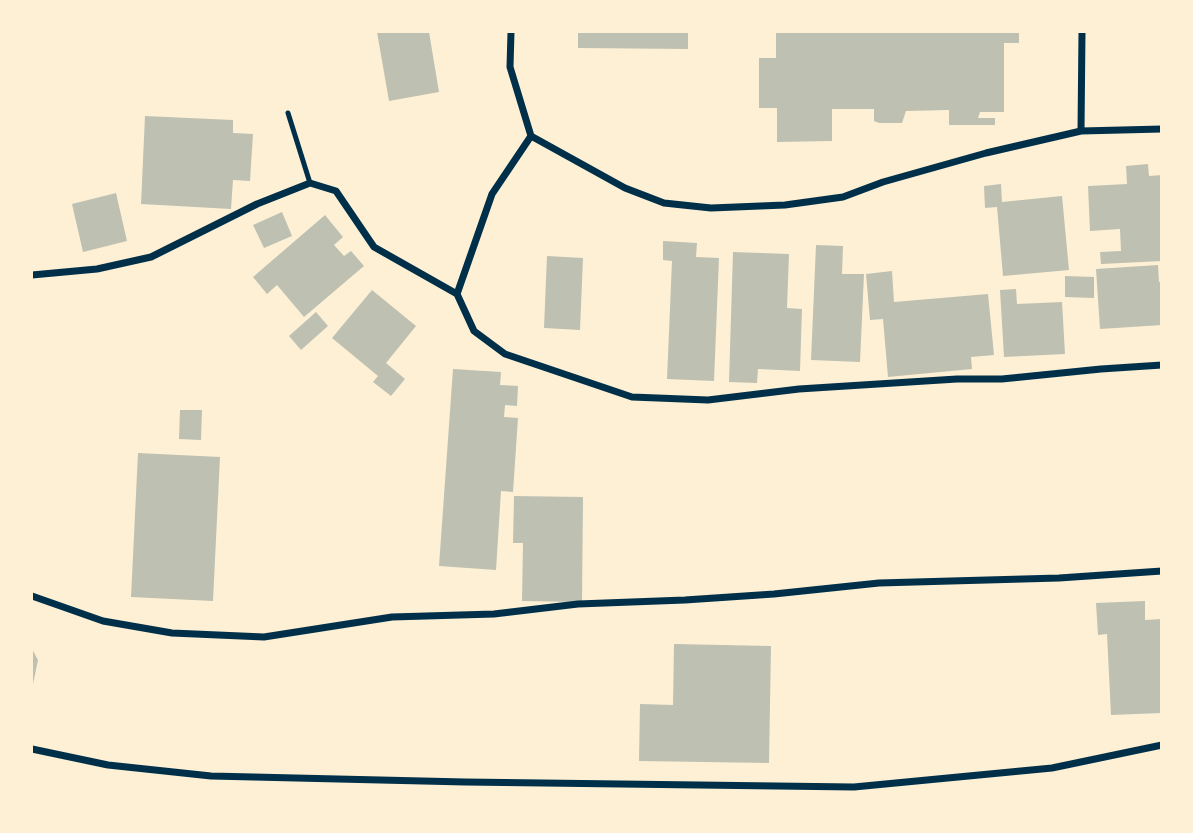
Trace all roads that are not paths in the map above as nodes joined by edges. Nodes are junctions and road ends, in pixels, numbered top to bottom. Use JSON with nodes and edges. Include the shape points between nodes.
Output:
{"nodes":[{"id":1,"x":511,"y":32,"type":"edge"},
{"id":2,"x":1082,"y":32,"type":"edge"},
{"id":3,"x":288,"y":113,"type":"dead end"},
{"id":4,"x":1161,"y":129,"type":"edge"},
{"id":5,"x":1081,"y":131,"type":"junction"},
{"id":6,"x":531,"y":136,"type":"junction"},
{"id":7,"x":310,"y":183,"type":"junction"},
{"id":8,"x":32,"y":275,"type":"edge"},
{"id":9,"x":457,"y":294,"type":"junction"},
{"id":10,"x":1161,"y":365,"type":"edge"},
{"id":11,"x":1161,"y":571,"type":"edge"},
{"id":12,"x":32,"y":596,"type":"edge"},
{"id":13,"x":1161,"y":745,"type":"edge"},
{"id":14,"x":32,"y":749,"type":"edge"}],
"edges":[{"from":1,"to":6,"type":"street","via":[[510,66]]},
{"from":2,"to":5,"type":"street"},
{"from":3,"to":7,"type":"lane"},
{"from":4,"to":5,"type":"street"},
{"from":5,"to":6,"type":"street","via":[[883,181],[843,197],[711,208],[664,203],[625,188]]},
{"from":6,"to":9,"type":"street","via":[[492,194]]},
{"from":7,"to":8,"type":"street","via":[[151,257],[96,269]]},
{"from":7,"to":9,"type":"street","via":[[335,191],[374,247]]},
{"from":9,"to":10,"type":"street","via":[[474,331],[505,354],[632,397],[708,400],[799,389]]},
{"from":11,"to":12,"type":"street","via":[[879,583],[494,614],[392,617],[264,637],[172,633],[103,621]]},
{"from":13,"to":14,"type":"street","via":[[1052,768],[854,787],[211,776],[108,765]]}]}
